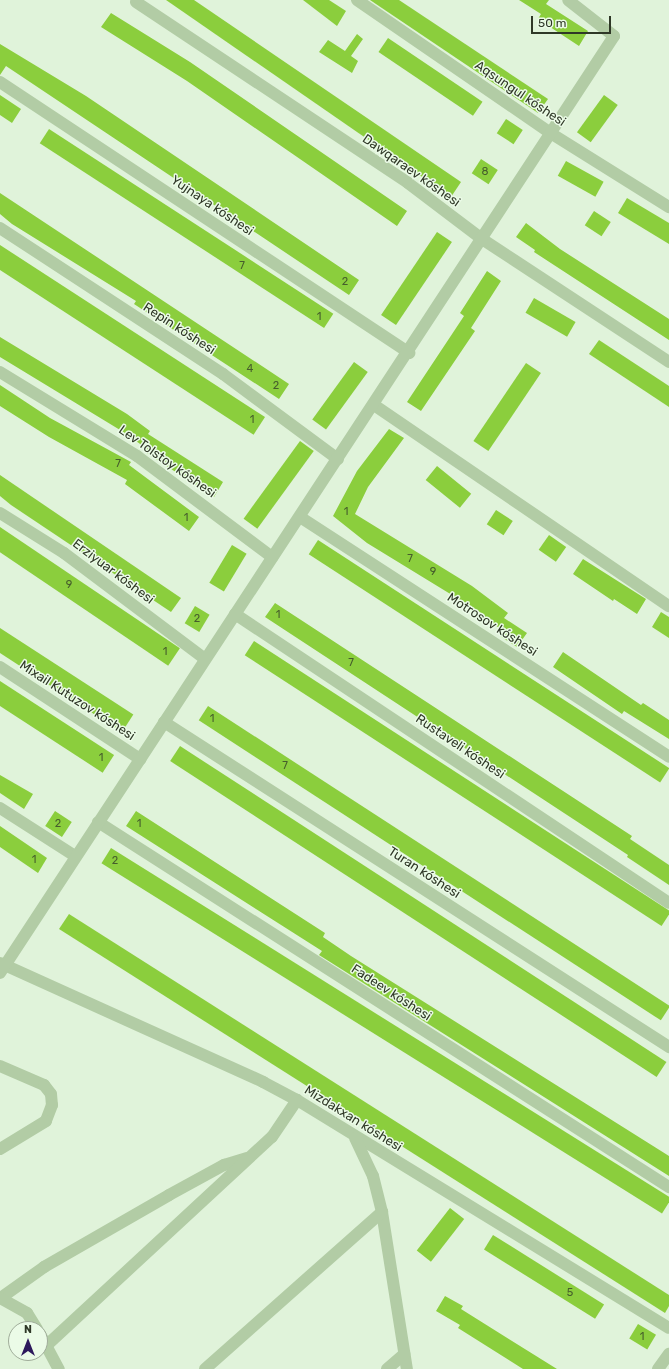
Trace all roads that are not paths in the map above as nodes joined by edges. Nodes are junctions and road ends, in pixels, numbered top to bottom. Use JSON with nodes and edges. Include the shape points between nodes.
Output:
{"nodes":[{"id":1,"x":357,"y":0,"type":"edge"},
{"id":2,"x":568,"y":0,"type":"edge"},
{"id":3,"x":136,"y":2,"type":"dead end"},
{"id":4,"x":0,"y":82,"type":"edge"},
{"id":5,"x":552,"y":134,"type":"junction"},
{"id":6,"x":669,"y":207,"type":"edge"},
{"id":7,"x":0,"y":228,"type":"edge"},
{"id":8,"x":482,"y":239,"type":"junction"},
{"id":9,"x":408,"y":353,"type":"junction"},
{"id":10,"x":669,"y":362,"type":"edge"},
{"id":11,"x":0,"y":372,"type":"edge"},
{"id":12,"x":374,"y":405,"type":"junction"},
{"id":13,"x":338,"y":459,"type":"junction"},
{"id":14,"x":0,"y":513,"type":"edge"},
{"id":15,"x":300,"y":517,"type":"junction"},
{"id":16,"x":272,"y":557,"type":"junction"},
{"id":17,"x":669,"y":606,"type":"edge"},
{"id":18,"x":235,"y":614,"type":"junction"},
{"id":19,"x":206,"y":659,"type":"junction"},
{"id":20,"x":0,"y":667,"type":"edge"},
{"id":21,"x":164,"y":722,"type":"junction"},
{"id":22,"x":669,"y":757,"type":"edge"},
{"id":23,"x":140,"y":759,"type":"junction"},
{"id":24,"x":0,"y":808,"type":"edge"},
{"id":25,"x":98,"y":822,"type":"junction"},
{"id":26,"x":75,"y":856,"type":"junction"},
{"id":27,"x":669,"y":902,"type":"edge"},
{"id":28,"x":1,"y":967,"type":"edge"},
{"id":29,"x":669,"y":1047,"type":"edge"},
{"id":30,"x":0,"y":1066,"type":"edge"},
{"id":31,"x":297,"y":1100,"type":"junction"},
{"id":32,"x":356,"y":1138,"type":"junction"},
{"id":33,"x":0,"y":1149,"type":"edge"},
{"id":34,"x":249,"y":1158,"type":"junction"},
{"id":35,"x":669,"y":1187,"type":"edge"},
{"id":36,"x":382,"y":1212,"type":"junction"},
{"id":37,"x":1,"y":1297,"type":"edge"},
{"id":38,"x":32,"y":1321,"type":"edge"},
{"id":39,"x":669,"y":1328,"type":"edge"},
{"id":40,"x":48,"y":1344,"type":"edge"},
{"id":41,"x":48,"y":1347,"type":"edge"},
{"id":42,"x":404,"y":1354,"type":"junction"},
{"id":43,"x":669,"y":1354,"type":"edge"},
{"id":44,"x":59,"y":1369,"type":"edge"},
{"id":45,"x":204,"y":1369,"type":"edge"},
{"id":46,"x":387,"y":1369,"type":"edge"},
{"id":47,"x":407,"y":1369,"type":"edge"},
{"id":48,"x":658,"y":1369,"type":"edge"}],
"edges":[{"from":1,"to":5,"type":"street","name":"Aqsungul kóshesi"},
{"from":2,"to":5,"type":"street","via":[[614,36]]},
{"from":3,"to":8,"type":"street","name":"Dawqaraev kóshesi","via":[[408,183]]},
{"from":4,"to":9,"type":"street","name":"Yujnaya kóshesi"},
{"from":5,"to":6,"type":"street","name":"Aqsungul kóshesi"},
{"from":5,"to":8,"type":"street"},
{"from":7,"to":13,"type":"street","name":"Repin kóshesi","via":[[223,374]]},
{"from":8,"to":9,"type":"street"},
{"from":8,"to":10,"type":"street","name":"Dawqaraev kóshesi"},
{"from":9,"to":12,"type":"street"},
{"from":11,"to":16,"type":"street","name":"Lev Tolstoy kóshesi","via":[[137,456]]},
{"from":12,"to":13,"type":"street"},
{"from":12,"to":17,"type":"street"},
{"from":13,"to":15,"type":"street"},
{"from":14,"to":19,"type":"street","name":"Erziyuar kóshesi","via":[[64,553]]},
{"from":15,"to":16,"type":"street"},
{"from":15,"to":22,"type":"street","name":"Motrosov kóshesi"},
{"from":16,"to":18,"type":"street"},
{"from":18,"to":19,"type":"street"},
{"from":18,"to":27,"type":"street","name":"Rustaveli kóshesi"},
{"from":19,"to":21,"type":"street"},
{"from":20,"to":23,"type":"street","name":"Mixail Kutuzov kóshesi"},
{"from":21,"to":23,"type":"street"},
{"from":21,"to":29,"type":"street","name":"Turan kóshesi"},
{"from":23,"to":25,"type":"street"},
{"from":24,"to":26,"type":"street"},
{"from":25,"to":26,"type":"street"},
{"from":25,"to":35,"type":"street","name":"Fadeev kóshesi"},
{"from":26,"to":28,"type":"street"},
{"from":28,"to":31,"type":"street","name":"Mizdakxan kóshesi"},
{"from":30,"to":33,"type":"street","via":[[44,1085],[51,1094],[52,1105],[46,1122]]},
{"from":31,"to":32,"type":"street","name":"Mizdakxan kóshesi"},
{"from":31,"to":34,"type":"street","via":[[272,1136]]},
{"from":32,"to":36,"type":"street","via":[[373,1176]]},
{"from":32,"to":39,"type":"street","name":"Mizdakxan kóshesi"},
{"from":34,"to":37,"type":"street","via":[[224,1165],[169,1195],[44,1267]]},
{"from":34,"to":40,"type":"street"},
{"from":36,"to":42,"type":"street"},
{"from":36,"to":45,"type":"street"},
{"from":37,"to":38,"type":"street","via":[[27,1313]]},
{"from":41,"to":44,"type":"street"},
{"from":42,"to":46,"type":"street"},
{"from":42,"to":47,"type":"street"},
{"from":43,"to":48,"type":"street"}]}
